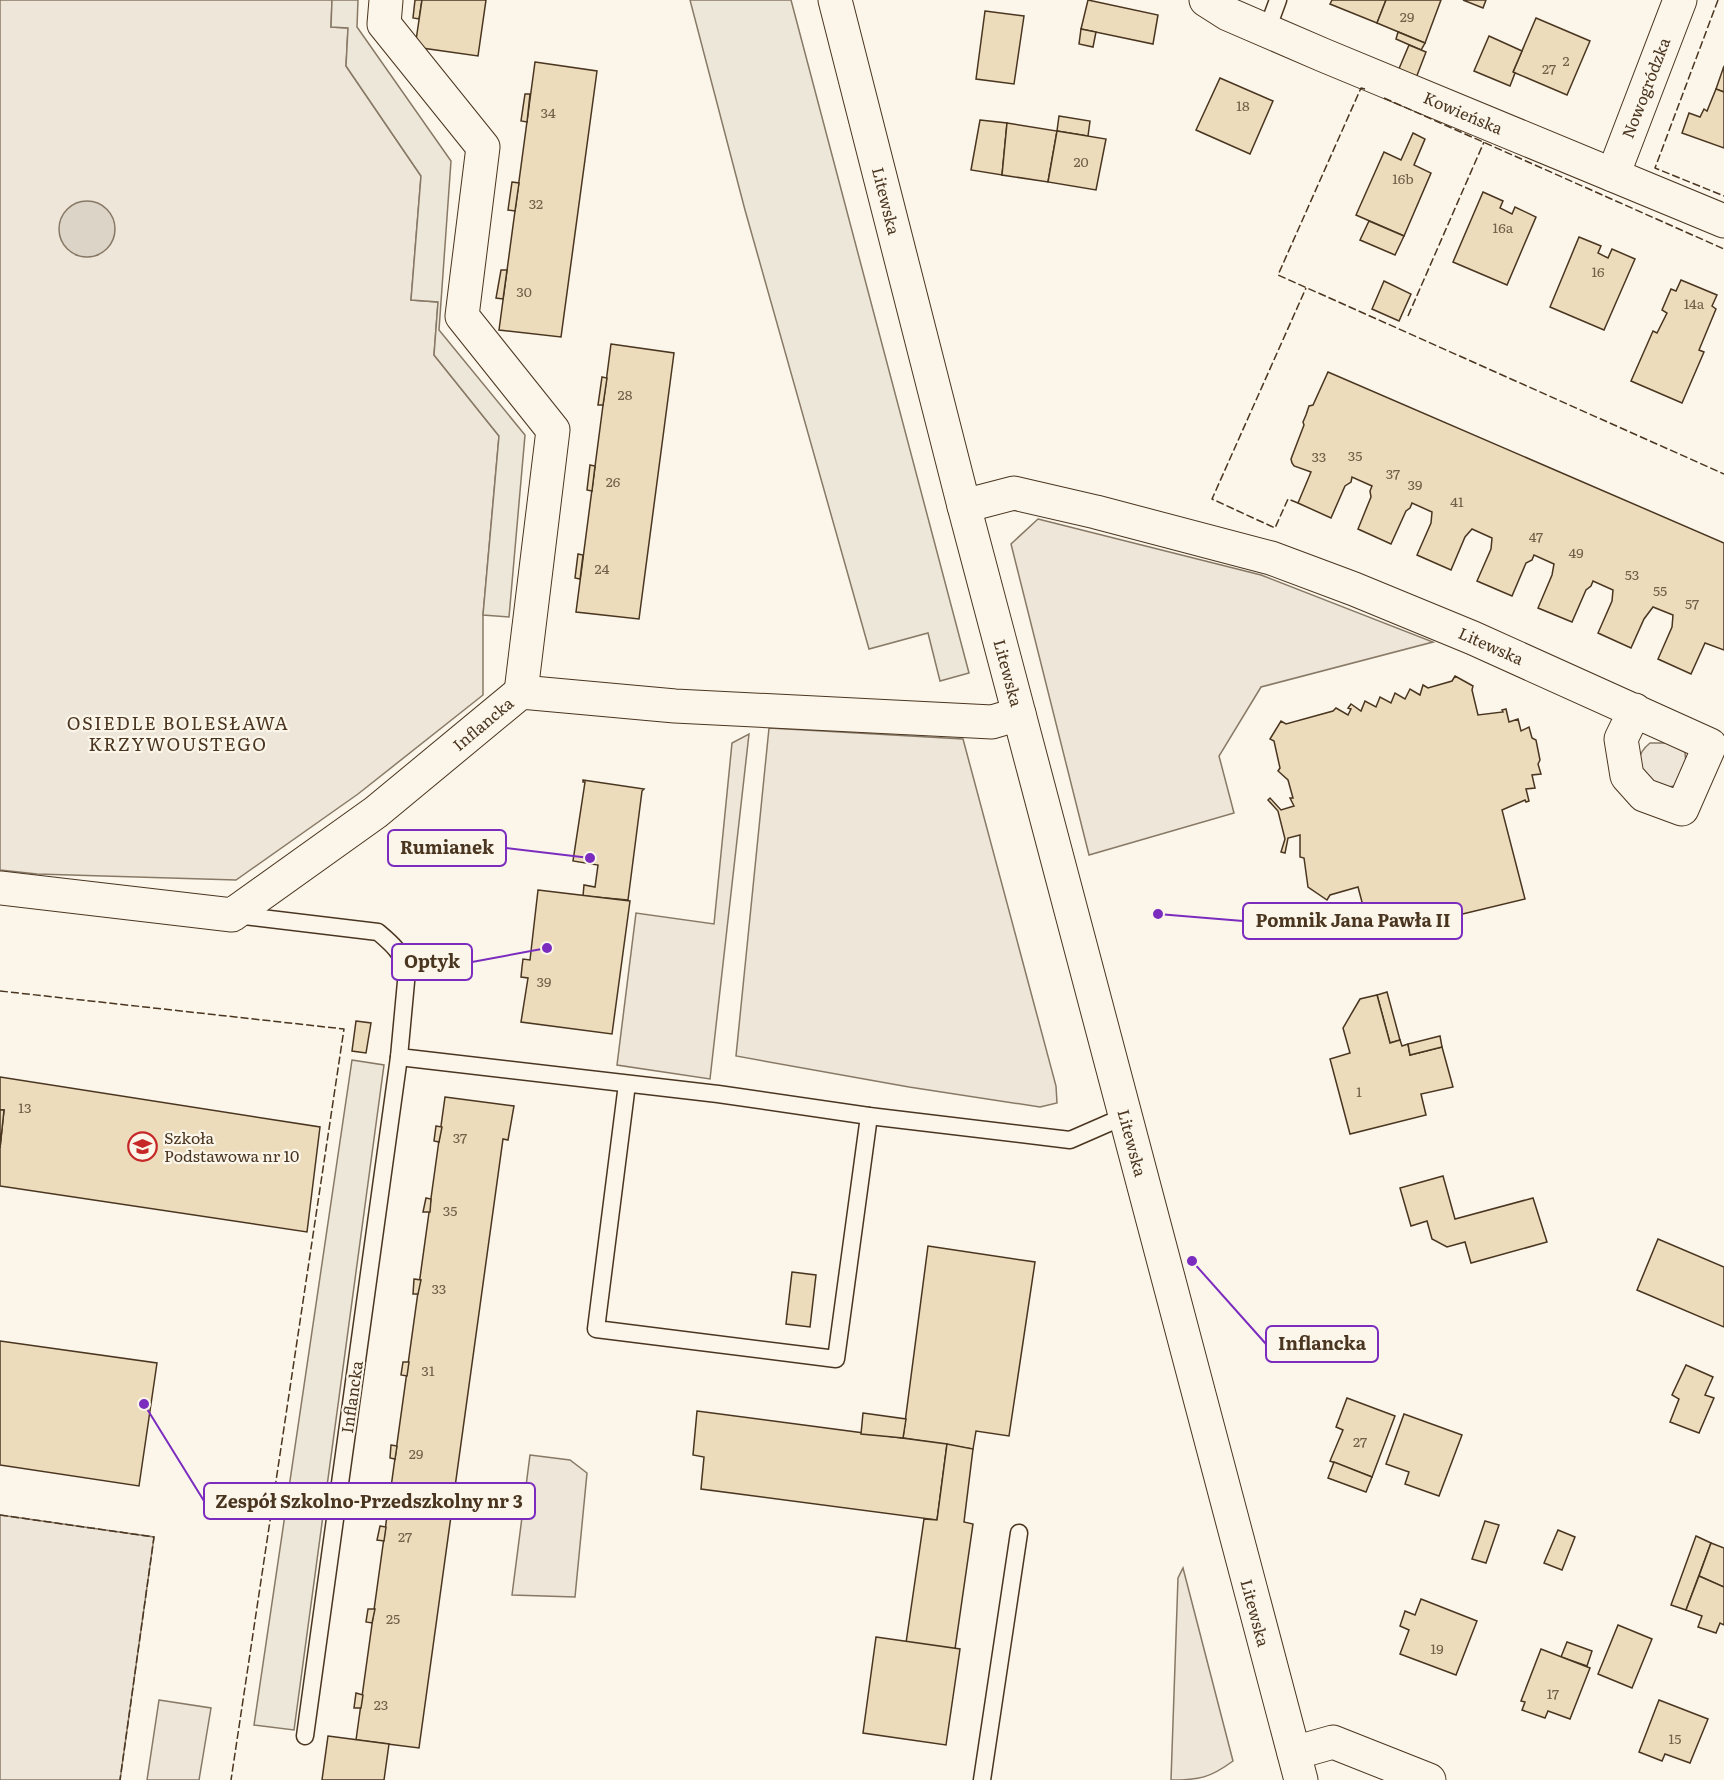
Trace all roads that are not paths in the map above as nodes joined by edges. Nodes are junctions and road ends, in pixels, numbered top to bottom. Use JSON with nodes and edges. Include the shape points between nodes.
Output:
{"nodes":[{"id":1,"x":386,"y":0,"type":"edge"},
{"id":2,"x":835,"y":0,"type":"edge"},
{"id":3,"x":1206,"y":0,"type":"edge"},
{"id":4,"x":1278,"y":0,"type":"edge"},
{"id":5,"x":1680,"y":0,"type":"edge"},
{"id":6,"x":1267,"y":30,"type":"junction"},
{"id":7,"x":1612,"y":175,"type":"junction"},
{"id":8,"x":1724,"y":221,"type":"edge"},
{"id":9,"x":964,"y":506,"type":"junction"},
{"id":10,"x":521,"y":692,"type":"junction"},
{"id":11,"x":1635,"y":710,"type":"dead end"},
{"id":12,"x":1019,"y":714,"type":"junction"},
{"id":13,"x":0,"y":888,"type":"edge"},
{"id":14,"x":232,"y":915,"type":"junction"},
{"id":15,"x":399,"y":1058,"type":"junction"},
{"id":16,"x":627,"y":1084,"type":"junction"},
{"id":17,"x":869,"y":1116,"type":"junction"},
{"id":18,"x":1125,"y":1116,"type":"junction"},
{"id":19,"x":1019,"y":1533,"type":"dead end"},
{"id":20,"x":305,"y":1736,"type":"dead end"},
{"id":21,"x":1297,"y":1773,"type":"edge"},
{"id":22,"x":982,"y":1780,"type":"edge"},
{"id":23,"x":1429,"y":1780,"type":"edge"}],
"edges":[{"from":1,"to":10,"type":"street","via":[[384,24],[483,147],[462,316],[553,430]]},
{"from":2,"to":9,"type":"street","name":"Litewska"},
{"from":3,"to":6,"type":"street","name":"Kowieńska"},
{"from":4,"to":6,"type":"lane"},
{"from":5,"to":7,"type":"street","name":"Nowogródzka"},
{"from":6,"to":7,"type":"street","name":"Kowieńska"},
{"from":7,"to":8,"type":"street","name":"Kowieńska"},
{"from":9,"to":11,"type":"street","name":"Litewska","via":[[1014,493],[1271,558],[1473,638]]},
{"from":9,"to":12,"type":"street","name":"Litewska"},
{"from":10,"to":12,"type":"street","name":"Inflancka","via":[[675,706],[992,722]]},
{"from":10,"to":14,"type":"street","name":"Inflancka","via":[[376,812]]},
{"from":12,"to":18,"type":"street","name":"Litewska"},
{"from":13,"to":14,"type":"street"},
{"from":14,"to":15,"type":"lane","name":"Inflancka","via":[[378,932],[404,959],[407,971]]},
{"from":15,"to":16,"type":"lane"},
{"from":15,"to":20,"type":"lane","name":"Inflancka"},
{"from":16,"to":17,"type":"lane"},
{"from":16,"to":17,"type":"lane","via":[[596,1329],[836,1359]]},
{"from":17,"to":18,"type":"lane","via":[[1070,1140]]},
{"from":18,"to":21,"type":"street","name":"Litewska"},
{"from":19,"to":22,"type":"lane"},
{"from":21,"to":23,"type":"street","via":[[1333,1742]]}]}
